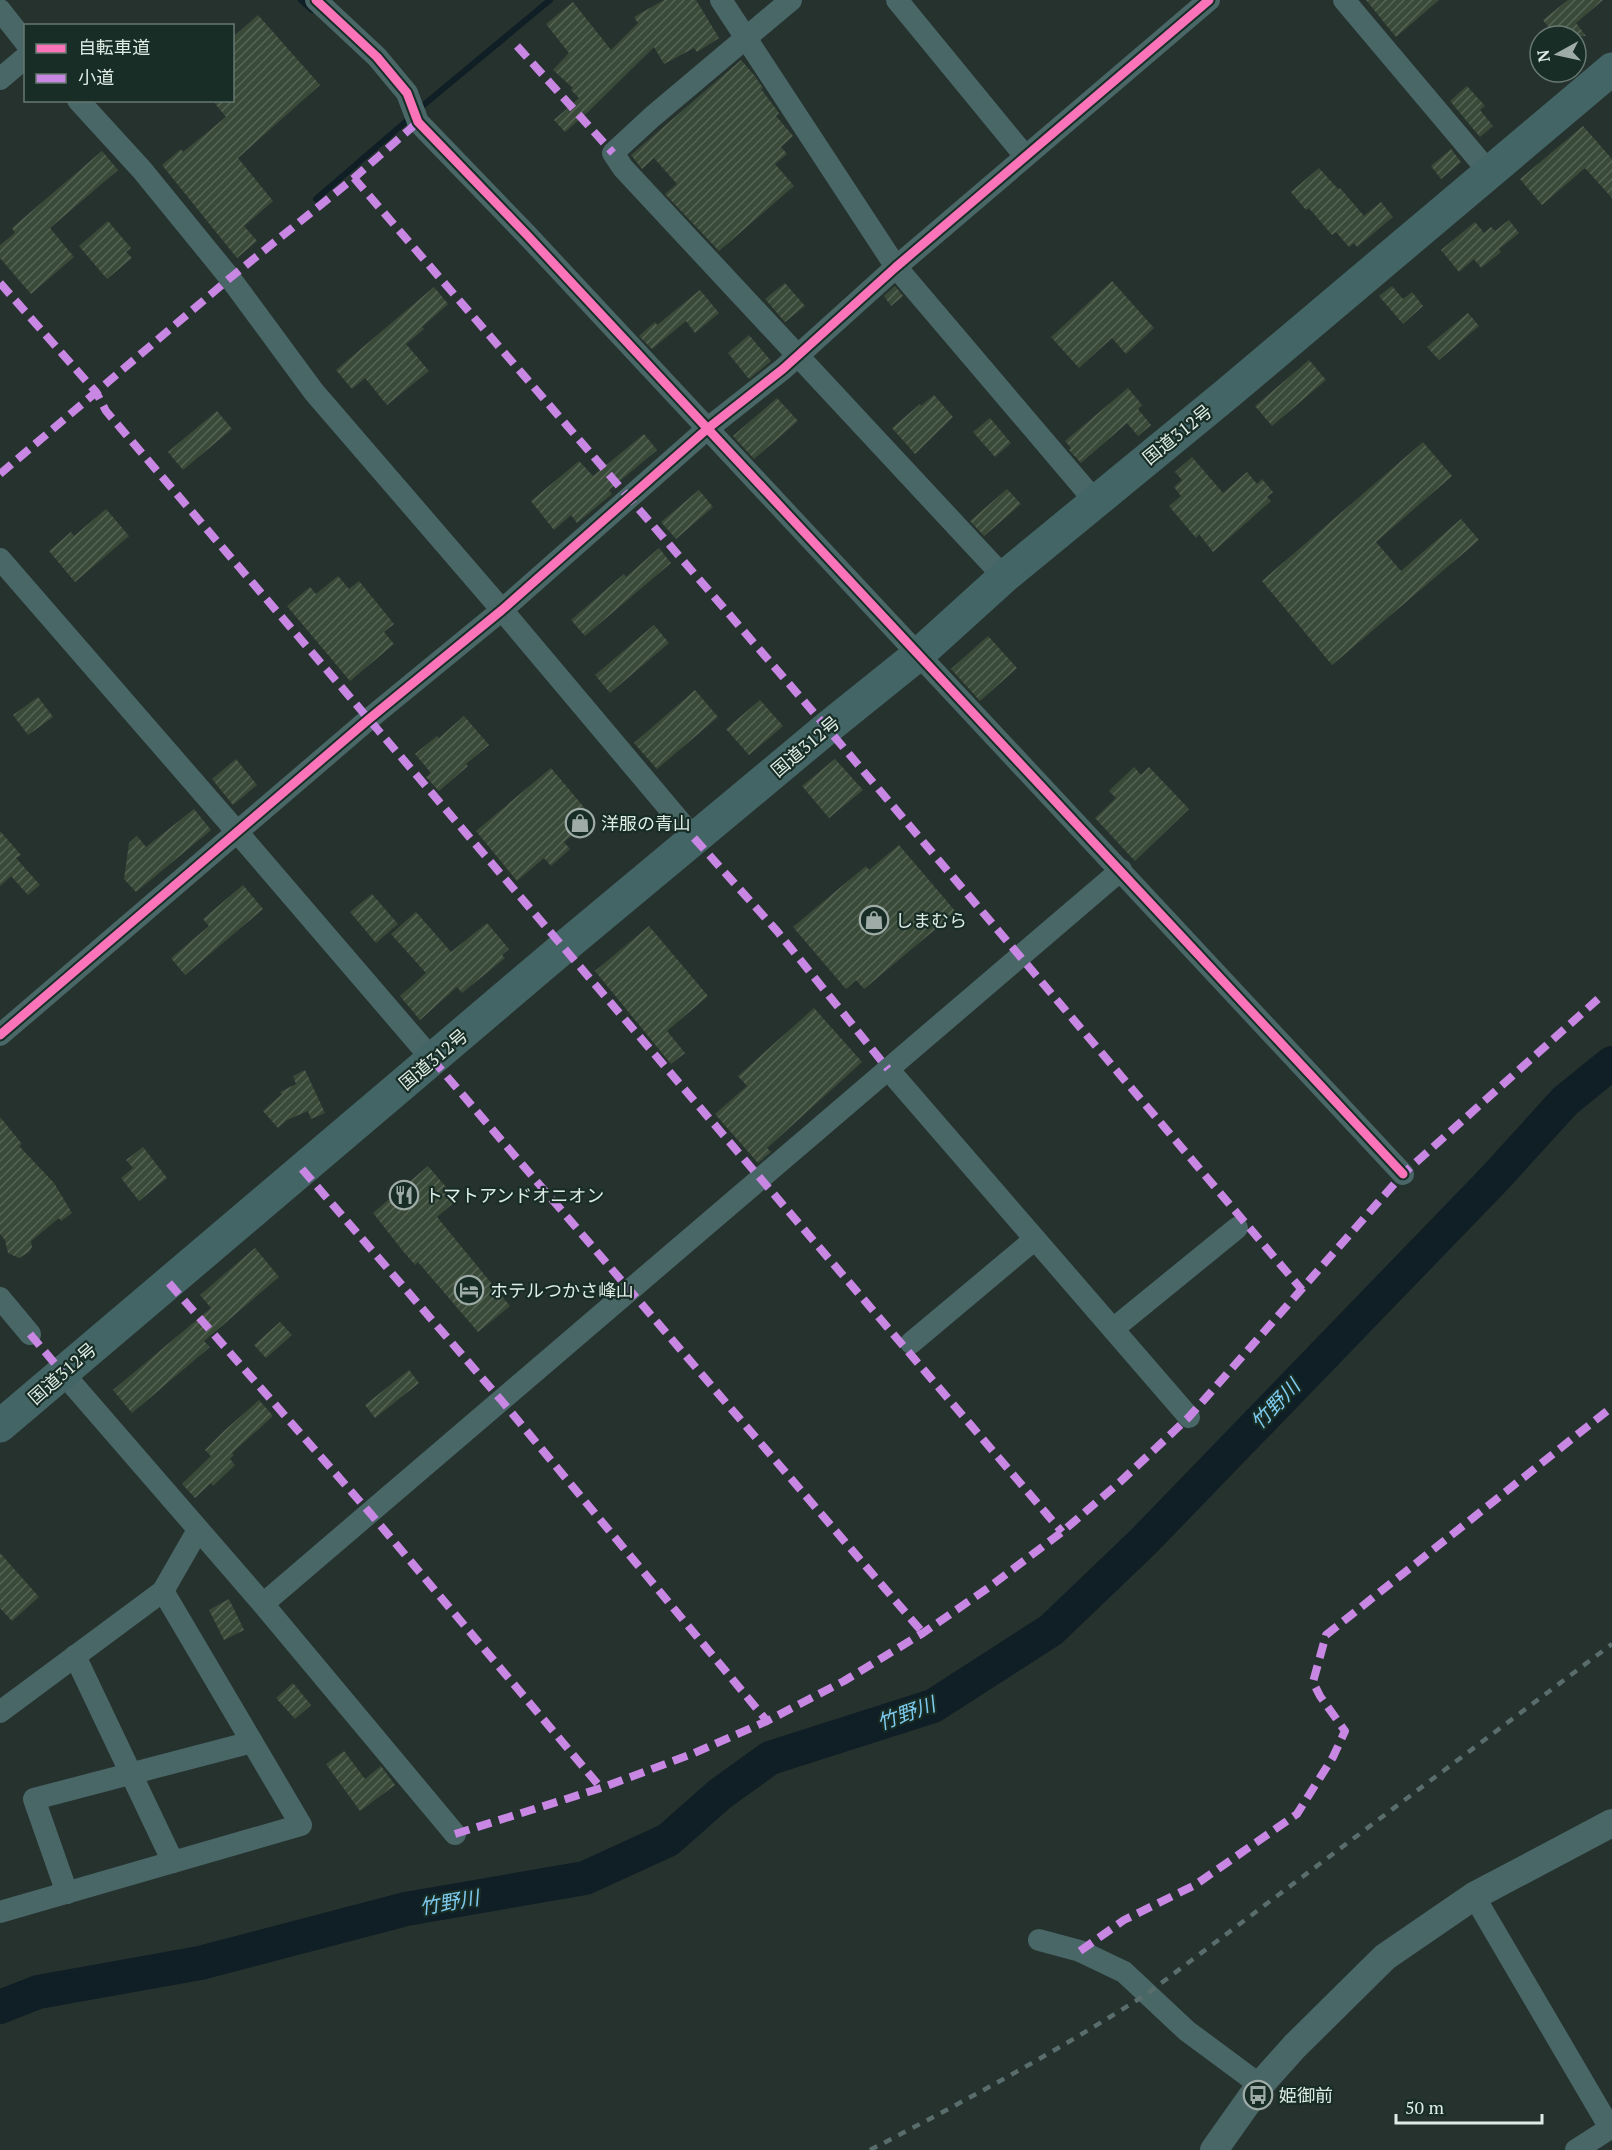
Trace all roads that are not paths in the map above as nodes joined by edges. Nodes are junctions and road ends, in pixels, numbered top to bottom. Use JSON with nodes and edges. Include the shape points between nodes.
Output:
{"nodes":[{"id":1,"x":316,"y":0,"type":"edge"},
{"id":2,"x":722,"y":0,"type":"edge"},
{"id":3,"x":791,"y":0,"type":"edge"},
{"id":4,"x":897,"y":0,"type":"edge"},
{"id":5,"x":1209,"y":0,"type":"edge"},
{"id":6,"x":1344,"y":0,"type":"edge"},
{"id":7,"x":0,"y":10,"type":"edge"},
{"id":8,"x":746,"y":38,"type":"junction"},
{"id":9,"x":24,"y":40,"type":"edge"},
{"id":10,"x":24,"y":59,"type":"edge"},
{"id":11,"x":1612,"y":69,"type":"edge"},
{"id":12,"x":0,"y":79,"type":"edge"},
{"id":13,"x":80,"y":102,"type":"edge"},
{"id":14,"x":1025,"y":156,"type":"junction"},
{"id":15,"x":1489,"y":172,"type":"junction"},
{"id":16,"x":896,"y":267,"type":"junction"},
{"id":17,"x":796,"y":356,"type":"junction"},
{"id":18,"x":707,"y":429,"type":"junction"},
{"id":19,"x":1095,"y":501,"type":"junction"},
{"id":20,"x":0,"y":559,"type":"edge"},
{"id":21,"x":1004,"y":577,"type":"junction"},
{"id":22,"x":502,"y":610,"type":"junction"},
{"id":23,"x":919,"y":654,"type":"junction"},
{"id":24,"x":238,"y":833,"type":"junction"},
{"id":25,"x":694,"y":838,"type":"junction"},
{"id":26,"x":1121,"y":870,"type":"junction"},
{"id":27,"x":0,"y":1035,"type":"edge"},
{"id":28,"x":432,"y":1059,"type":"junction"},
{"id":29,"x":888,"y":1069,"type":"junction"},
{"id":30,"x":1403,"y":1174,"type":"dead end"},
{"id":31,"x":1237,"y":1228,"type":"dead end"},
{"id":32,"x":1035,"y":1239,"type":"junction"},
{"id":33,"x":0,"y":1298,"type":"edge"},
{"id":34,"x":1113,"y":1329,"type":"junction"},
{"id":35,"x":30,"y":1334,"type":"dead end"},
{"id":36,"x":911,"y":1343,"type":"dead end"},
{"id":37,"x":62,"y":1372,"type":"junction"},
{"id":38,"x":1189,"y":1417,"type":"dead end"},
{"id":39,"x":0,"y":1426,"type":"edge"},
{"id":40,"x":198,"y":1530,"type":"junction"},
{"id":41,"x":163,"y":1591,"type":"junction"},
{"id":42,"x":263,"y":1604,"type":"junction"},
{"id":43,"x":75,"y":1656,"type":"junction"},
{"id":44,"x":0,"y":1712,"type":"edge"},
{"id":45,"x":252,"y":1742,"type":"junction"},
{"id":46,"x":132,"y":1773,"type":"junction"},
{"id":47,"x":1612,"y":1823,"type":"edge"},
{"id":48,"x":455,"y":1834,"type":"dead end"},
{"id":49,"x":173,"y":1862,"type":"junction"},
{"id":50,"x":67,"y":1893,"type":"junction"},
{"id":51,"x":1474,"y":1896,"type":"junction"},
{"id":52,"x":0,"y":1912,"type":"edge"},
{"id":53,"x":1039,"y":1940,"type":"dead end"},
{"id":54,"x":1260,"y":2085,"type":"junction"},
{"id":55,"x":1611,"y":2127,"type":"edge"},
{"id":56,"x":1214,"y":2150,"type":"edge"},
{"id":57,"x":1576,"y":2150,"type":"edge"}],
"edges":[{"from":1,"to":18,"type":"street","via":[[377,57],[407,93],[418,122]]},
{"from":2,"to":8,"type":"street"},
{"from":3,"to":8,"type":"street"},
{"from":4,"to":14,"type":"street"},
{"from":5,"to":14,"type":"street"},
{"from":6,"to":15,"type":"street"},
{"from":7,"to":9,"type":"street"},
{"from":8,"to":16,"type":"street"},
{"from":8,"to":17,"type":"street","via":[[613,153]]},
{"from":10,"to":12,"type":"street"},
{"from":11,"to":15,"type":"highway","name":"国道312号"},
{"from":13,"to":22,"type":"street","via":[[142,170],[222,269],[314,392]]},
{"from":14,"to":16,"type":"street"},
{"from":15,"to":19,"type":"highway","name":"国道312号"},
{"from":16,"to":17,"type":"street"},
{"from":16,"to":19,"type":"street"},
{"from":17,"to":18,"type":"street"},
{"from":17,"to":21,"type":"street"},
{"from":18,"to":22,"type":"street"},
{"from":18,"to":23,"type":"street"},
{"from":19,"to":21,"type":"highway","name":"国道312号"},
{"from":20,"to":24,"type":"street"},
{"from":21,"to":23,"type":"highway","name":"国道312号"},
{"from":22,"to":24,"type":"street"},
{"from":22,"to":25,"type":"street"},
{"from":23,"to":25,"type":"highway","name":"国道312号"},
{"from":23,"to":26,"type":"street"},
{"from":24,"to":27,"type":"street"},
{"from":24,"to":28,"type":"street"},
{"from":25,"to":28,"type":"highway","name":"国道312号"},
{"from":26,"to":29,"type":"street"},
{"from":26,"to":30,"type":"street"},
{"from":28,"to":37,"type":"highway","name":"国道312号"},
{"from":29,"to":32,"type":"street"},
{"from":29,"to":42,"type":"street"},
{"from":31,"to":34,"type":"street"},
{"from":32,"to":34,"type":"street"},
{"from":32,"to":36,"type":"street"},
{"from":33,"to":35,"type":"street"},
{"from":34,"to":38,"type":"street"},
{"from":37,"to":39,"type":"highway","name":"国道312号"},
{"from":37,"to":40,"type":"street"},
{"from":40,"to":41,"type":"street"},
{"from":40,"to":42,"type":"street"},
{"from":41,"to":43,"type":"street"},
{"from":41,"to":45,"type":"street"},
{"from":42,"to":48,"type":"street"},
{"from":43,"to":44,"type":"street"},
{"from":43,"to":46,"type":"street"},
{"from":45,"to":46,"type":"street"},
{"from":45,"to":49,"type":"street","via":[[301,1825]]},
{"from":46,"to":49,"type":"street"},
{"from":46,"to":50,"type":"street","via":[[34,1799]]},
{"from":47,"to":51,"type":"street"},
{"from":49,"to":50,"type":"street"},
{"from":50,"to":52,"type":"street"},
{"from":51,"to":54,"type":"street","via":[[1385,1957]]},
{"from":51,"to":55,"type":"street"},
{"from":53,"to":54,"type":"street","via":[[1080,1951],[1124,1972],[1187,2031]]},
{"from":54,"to":56,"type":"street"},
{"from":55,"to":57,"type":"street"}]}
